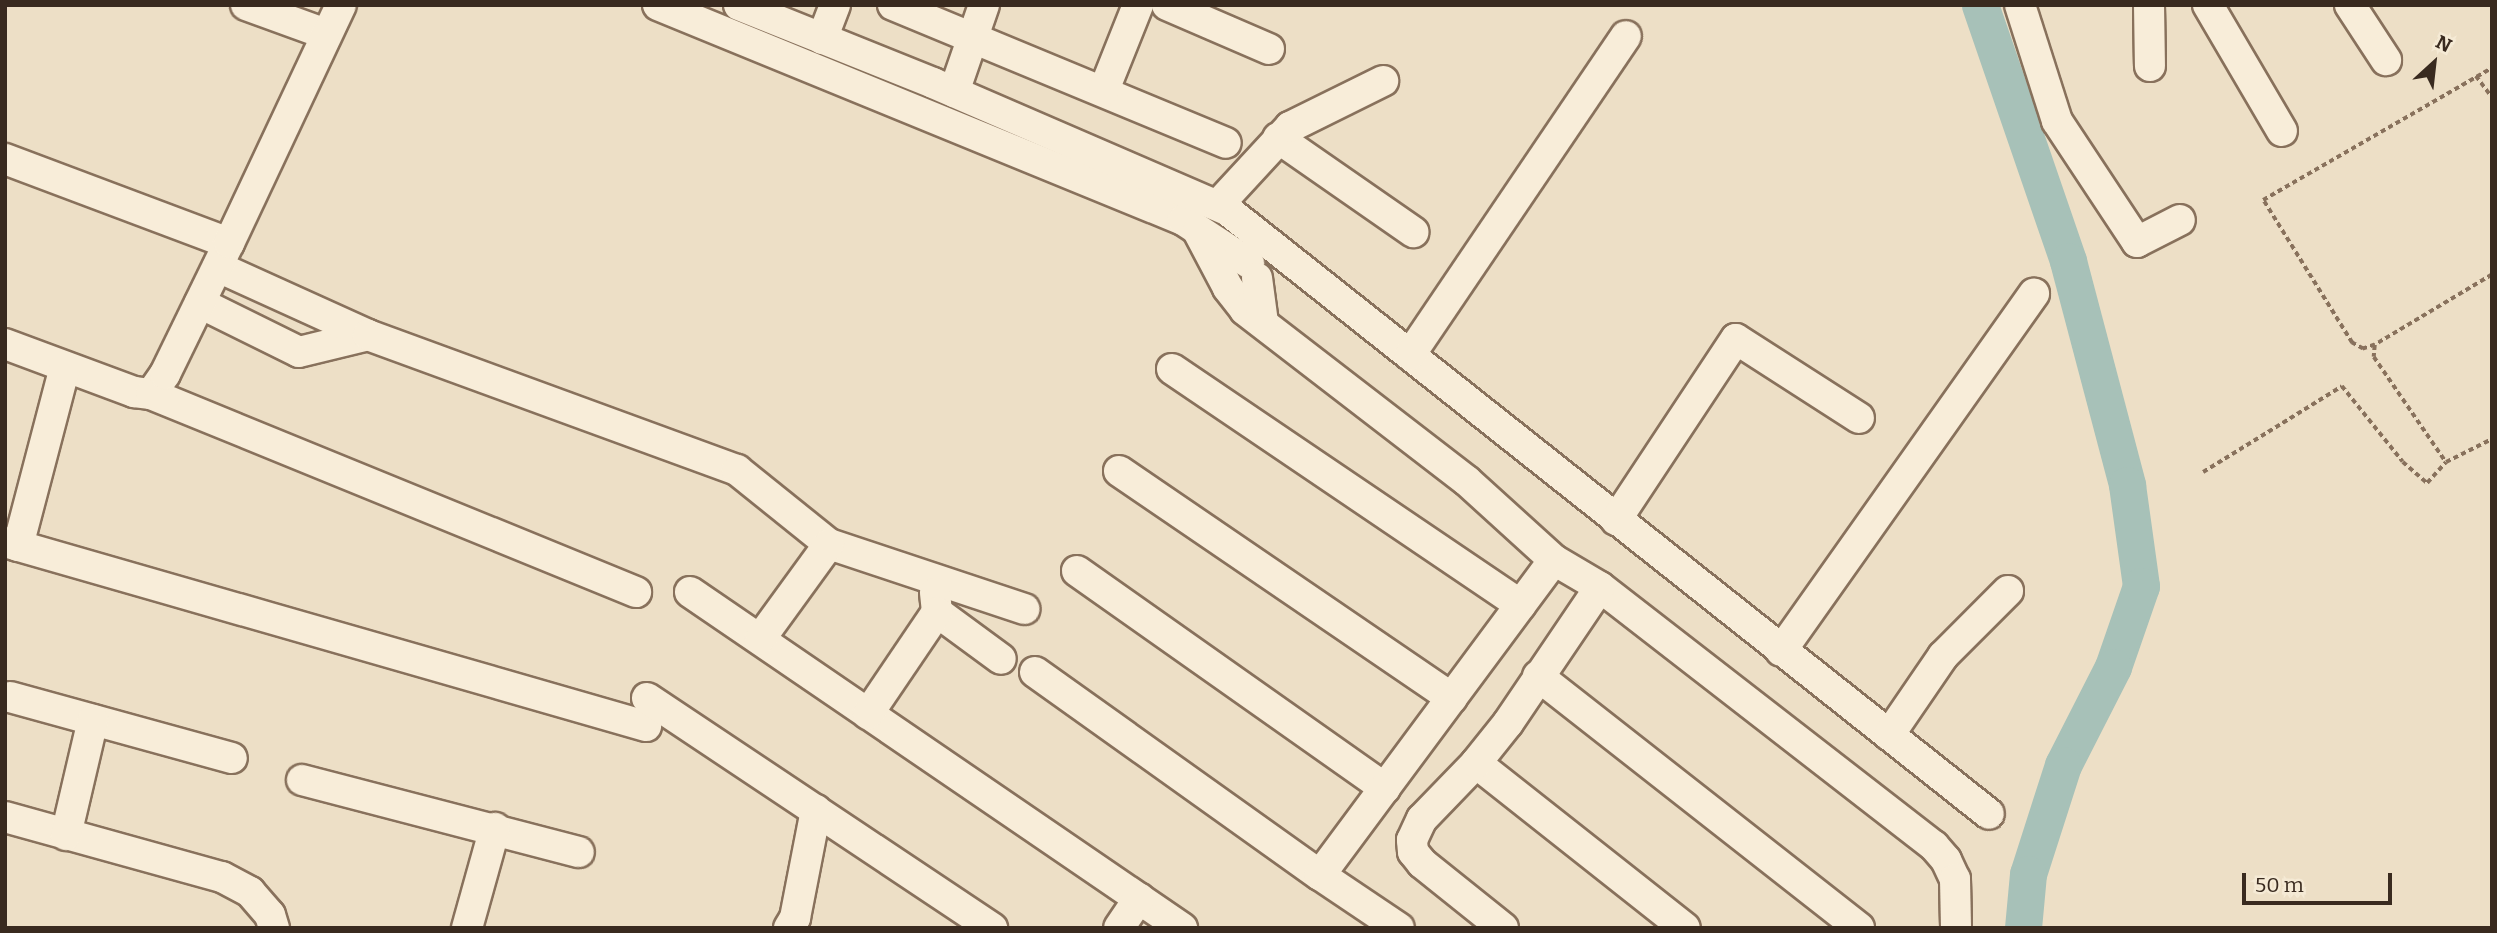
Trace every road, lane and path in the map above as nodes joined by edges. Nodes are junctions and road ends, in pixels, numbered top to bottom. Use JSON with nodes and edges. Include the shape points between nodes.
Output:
{"nodes":[{"id":1,"x":246,"y":5,"type":"edge"},
{"id":2,"x":341,"y":5,"type":"edge"},
{"id":3,"x":658,"y":5,"type":"edge"},
{"id":4,"x":739,"y":5,"type":"edge"},
{"id":5,"x":835,"y":5,"type":"edge"},
{"id":6,"x":893,"y":5,"type":"edge"},
{"id":7,"x":984,"y":5,"type":"edge"},
{"id":8,"x":1138,"y":5,"type":"edge"},
{"id":9,"x":1167,"y":5,"type":"edge"},
{"id":10,"x":2020,"y":5,"type":"edge"},
{"id":11,"x":2149,"y":5,"type":"edge"},
{"id":12,"x":2208,"y":5,"type":"edge"},
{"id":13,"x":2350,"y":5,"type":"edge"},
{"id":14,"x":326,"y":34,"type":"junction"},
{"id":15,"x":1626,"y":36,"type":"dead end"},
{"id":16,"x":971,"y":37,"type":"junction"},
{"id":17,"x":822,"y":39,"type":"junction"},
{"id":18,"x":1269,"y":49,"type":"dead end"},
{"id":19,"x":2386,"y":60,"type":"dead end"},
{"id":20,"x":2150,"y":66,"type":"dead end"},
{"id":21,"x":2492,"y":68,"type":"edge"},
{"id":22,"x":2476,"y":76,"type":"junction"},
{"id":23,"x":1382,"y":81,"type":"dead end"},
{"id":24,"x":1104,"y":90,"type":"junction"},
{"id":25,"x":954,"y":92,"type":"junction"},
{"id":26,"x":2492,"y":97,"type":"edge"},
{"id":27,"x":2282,"y":131,"type":"dead end"},
{"id":28,"x":1278,"y":138,"type":"junction"},
{"id":29,"x":1226,"y":143,"type":"dead end"},
{"id":30,"x":5,"y":159,"type":"edge"},
{"id":31,"x":1218,"y":205,"type":"junction"},
{"id":32,"x":2180,"y":220,"type":"dead end"},
{"id":33,"x":1198,"y":231,"type":"junction"},
{"id":34,"x":1413,"y":232,"type":"dead end"},
{"id":35,"x":224,"y":255,"type":"junction"},
{"id":36,"x":2492,"y":275,"type":"edge"},
{"id":37,"x":2034,"y":294,"type":"dead end"},
{"id":38,"x":200,"y":303,"type":"junction"},
{"id":39,"x":1263,"y":323,"type":"junction"},
{"id":40,"x":368,"y":335,"type":"junction"},
{"id":41,"x":5,"y":344,"type":"edge"},
{"id":42,"x":2375,"y":345,"type":"junction"},
{"id":43,"x":1410,"y":355,"type":"junction"},
{"id":44,"x":65,"y":367,"type":"junction"},
{"id":45,"x":1172,"y":369,"type":"dead end"},
{"id":46,"x":151,"y":394,"type":"junction"},
{"id":47,"x":1859,"y":418,"type":"dead end"},
{"id":48,"x":2492,"y":439,"type":"edge"},
{"id":49,"x":2446,"y":462,"type":"junction"},
{"id":50,"x":1119,"y":471,"type":"dead end"},
{"id":51,"x":2203,"y":472,"type":"dead end"},
{"id":52,"x":1616,"y":520,"type":"junction"},
{"id":53,"x":12,"y":544,"type":"edge"},
{"id":54,"x":829,"y":544,"type":"junction"},
{"id":55,"x":1554,"y":560,"type":"junction"},
{"id":56,"x":1077,"y":571,"type":"dead end"},
{"id":57,"x":932,"y":579,"type":"junction"},
{"id":58,"x":1601,"y":587,"type":"junction"},
{"id":59,"x":2008,"y":591,"type":"dead end"},
{"id":60,"x":636,"y":592,"type":"dead end"},
{"id":61,"x":691,"y":592,"type":"dead end"},
{"id":62,"x":1521,"y":605,"type":"junction"},
{"id":63,"x":1024,"y":609,"type":"dead end"},
{"id":64,"x":937,"y":612,"type":"junction"},
{"id":65,"x":760,"y":639,"type":"junction"},
{"id":66,"x":1781,"y":651,"type":"junction"},
{"id":67,"x":1001,"y":659,"type":"dead end"},
{"id":68,"x":1035,"y":672,"type":"dead end"},
{"id":69,"x":1538,"y":676,"type":"junction"},
{"id":70,"x":10,"y":697,"type":"dead end"},
{"id":71,"x":1452,"y":698,"type":"junction"},
{"id":72,"x":868,"y":714,"type":"junction"},
{"id":73,"x":93,"y":720,"type":"junction"},
{"id":74,"x":1889,"y":734,"type":"junction"},
{"id":75,"x":232,"y":758,"type":"dead end"},
{"id":76,"x":1476,"y":763,"type":"junction"},
{"id":77,"x":302,"y":780,"type":"dead end"},
{"id":78,"x":1385,"y":788,"type":"junction"},
{"id":79,"x":816,"y":810,"type":"junction"},
{"id":80,"x":1989,"y":814,"type":"dead end"},
{"id":81,"x":5,"y":817,"type":"edge"},
{"id":82,"x":495,"y":828,"type":"junction"},
{"id":83,"x":66,"y":835,"type":"junction"},
{"id":84,"x":579,"y":852,"type":"dead end"},
{"id":85,"x":1320,"y":875,"type":"junction"},
{"id":86,"x":1139,"y":898,"type":"junction"},
{"id":87,"x":798,"y":924,"type":"edge"},
{"id":88,"x":274,"y":928,"type":"edge"},
{"id":89,"x":467,"y":928,"type":"edge"},
{"id":90,"x":992,"y":928,"type":"edge"},
{"id":91,"x":1119,"y":928,"type":"edge"},
{"id":92,"x":1182,"y":928,"type":"edge"},
{"id":93,"x":1399,"y":928,"type":"edge"},
{"id":94,"x":1503,"y":928,"type":"edge"},
{"id":95,"x":1685,"y":928,"type":"edge"},
{"id":96,"x":1859,"y":928,"type":"edge"},
{"id":97,"x":1956,"y":928,"type":"edge"}],
"edges":[{"from":1,"to":14,"type":"street"},
{"from":2,"to":14,"type":"street"},
{"from":3,"to":33,"type":"street","via":[[1183,220]]},
{"from":4,"to":17,"type":"street"},
{"from":5,"to":17,"type":"street"},
{"from":6,"to":16,"type":"street"},
{"from":7,"to":16,"type":"street"},
{"from":8,"to":24,"type":"street"},
{"from":9,"to":18,"type":"street"},
{"from":10,"to":32,"type":"street","via":[[2057,121],[2137,242]]},
{"from":11,"to":20,"type":"street"},
{"from":12,"to":27,"type":"street"},
{"from":13,"to":19,"type":"street"},
{"from":14,"to":35,"type":"street"},
{"from":15,"to":43,"type":"street"},
{"from":16,"to":24,"type":"street"},
{"from":16,"to":25,"type":"street"},
{"from":17,"to":25,"type":"street"},
{"from":21,"to":22,"type":"path"},
{"from":22,"to":26,"type":"path"},
{"from":22,"to":42,"type":"path","via":[[2263,201],[2352,343],[2363,349]]},
{"from":23,"to":28,"type":"street","via":[[1305,119]]},
{"from":24,"to":29,"type":"street"},
{"from":25,"to":31,"type":"street"},
{"from":28,"to":31,"type":"street"},
{"from":28,"to":34,"type":"street"},
{"from":30,"to":35,"type":"street"},
{"from":31,"to":43,"type":"street"},
{"from":33,"to":39,"type":"street","via":[[1228,288],[1245,310]]},
{"from":33,"to":39,"type":"street","via":[[1253,270]]},
{"from":35,"to":38,"type":"street"},
{"from":35,"to":40,"type":"street"},
{"from":36,"to":42,"type":"path"},
{"from":37,"to":66,"type":"street"},
{"from":38,"to":40,"type":"street","via":[[299,352]]},
{"from":38,"to":46,"type":"street"},
{"from":39,"to":55,"type":"street","via":[[1467,481]]},
{"from":40,"to":54,"type":"street","via":[[737,470]]},
{"from":41,"to":44,"type":"street"},
{"from":42,"to":49,"type":"path","via":[[2374,357]]},
{"from":43,"to":52,"type":"street"},
{"from":44,"to":46,"type":"street"},
{"from":44,"to":53,"type":"street"},
{"from":45,"to":62,"type":"street"},
{"from":46,"to":60,"type":"street"},
{"from":47,"to":52,"type":"street","via":[[1736,339]]},
{"from":48,"to":49,"type":"path"},
{"from":49,"to":51,"type":"path","via":[[2427,484],[2403,462],[2342,386]]},
{"from":50,"to":71,"type":"street"},
{"from":52,"to":66,"type":"street"},
{"from":53,"to":79,"type":"street","via":[[647,712]]},
{"from":54,"to":57,"type":"street"},
{"from":54,"to":65,"type":"street"},
{"from":55,"to":58,"type":"street"},
{"from":55,"to":62,"type":"street"},
{"from":56,"to":78,"type":"street"},
{"from":57,"to":63,"type":"street"},
{"from":57,"to":64,"type":"street"},
{"from":58,"to":69,"type":"street"},
{"from":58,"to":97,"type":"street","via":[[1934,846],[1955,879]]},
{"from":59,"to":74,"type":"street","via":[[1943,656]]},
{"from":61,"to":65,"type":"street"},
{"from":62,"to":71,"type":"street"},
{"from":64,"to":67,"type":"street"},
{"from":64,"to":72,"type":"street"},
{"from":65,"to":72,"type":"street"},
{"from":66,"to":74,"type":"street"},
{"from":68,"to":85,"type":"street"},
{"from":69,"to":76,"type":"street"},
{"from":69,"to":96,"type":"street"},
{"from":70,"to":73,"type":"street"},
{"from":71,"to":78,"type":"street"},
{"from":72,"to":86,"type":"street"},
{"from":73,"to":75,"type":"street"},
{"from":73,"to":83,"type":"street"},
{"from":74,"to":80,"type":"street"},
{"from":76,"to":94,"type":"street","via":[[1422,819],[1412,840],[1413,852]]},
{"from":76,"to":95,"type":"street"},
{"from":77,"to":82,"type":"street"},
{"from":78,"to":85,"type":"street"},
{"from":79,"to":87,"type":"street"},
{"from":79,"to":90,"type":"street"},
{"from":81,"to":83,"type":"street"},
{"from":82,"to":84,"type":"street"},
{"from":82,"to":89,"type":"street"},
{"from":83,"to":88,"type":"street","via":[[222,877],[250,892],[270,915]]},
{"from":85,"to":93,"type":"street"},
{"from":86,"to":91,"type":"street"},
{"from":86,"to":92,"type":"street"}]}
